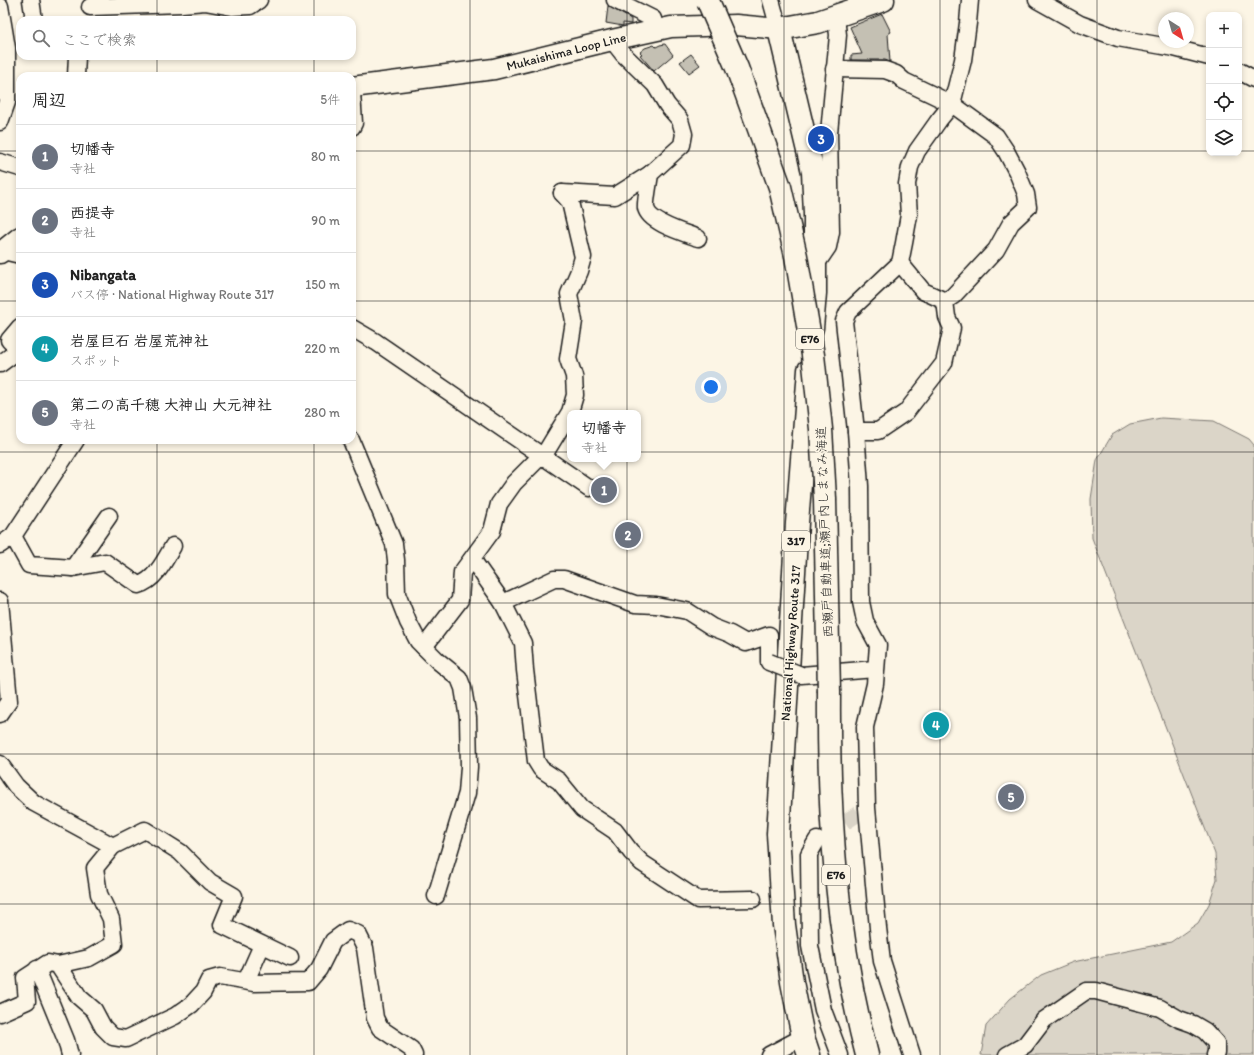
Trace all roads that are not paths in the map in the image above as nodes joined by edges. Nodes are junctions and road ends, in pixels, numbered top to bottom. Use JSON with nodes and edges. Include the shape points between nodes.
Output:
{"nodes":[{"id":1,"x":32,"y":0,"type":"edge"},
{"id":2,"x":259,"y":0,"type":"edge"},
{"id":3,"x":615,"y":0,"type":"edge"},
{"id":4,"x":771,"y":0,"type":"edge"},
{"id":5,"x":883,"y":0,"type":"edge"},
{"id":6,"x":970,"y":0,"type":"edge"},
{"id":7,"x":1038,"y":0,"type":"edge"},
{"id":8,"x":708,"y":1,"type":"edge"},
{"id":9,"x":856,"y":4,"type":"edge"},
{"id":10,"x":0,"y":6,"type":"edge"},
{"id":11,"x":89,"y":9,"type":"edge"},
{"id":12,"x":34,"y":16,"type":"edge"},
{"id":13,"x":836,"y":17,"type":"junction"},
{"id":14,"x":779,"y":29,"type":"junction"},
{"id":15,"x":656,"y":30,"type":"junction"},
{"id":16,"x":612,"y":40,"type":"junction"},
{"id":17,"x":1206,"y":56,"type":"edge"},
{"id":18,"x":74,"y":60,"type":"edge"},
{"id":19,"x":834,"y":69,"type":"junction"},
{"id":20,"x":76,"y":72,"type":"edge"},
{"id":21,"x":1242,"y":73,"type":"edge"},
{"id":22,"x":1254,"y":79,"type":"edge"},
{"id":23,"x":356,"y":86,"type":"edge"},
{"id":24,"x":13,"y":104,"type":"edge"},
{"id":25,"x":952,"y":104,"type":"junction"},
{"id":26,"x":0,"y":122,"type":"edge"},
{"id":27,"x":0,"y":162,"type":"edge"},
{"id":28,"x":16,"y":167,"type":"edge"},
{"id":29,"x":650,"y":174,"type":"junction"},
{"id":30,"x":698,"y":238,"type":"dead end"},
{"id":31,"x":16,"y":242,"type":"edge"},
{"id":32,"x":8,"y":253,"type":"edge"},
{"id":33,"x":900,"y":263,"type":"junction"},
{"id":34,"x":815,"y":266,"type":"junction"},
{"id":35,"x":945,"y":301,"type":"junction"},
{"id":36,"x":356,"y":330,"type":"edge"},
{"id":37,"x":16,"y":332,"type":"edge"},
{"id":38,"x":16,"y":348,"type":"edge"},
{"id":39,"x":16,"y":353,"type":"edge"},
{"id":40,"x":0,"y":364,"type":"edge"},
{"id":41,"x":571,"y":410,"type":"edge"},
{"id":42,"x":567,"y":417,"type":"edge"},
{"id":43,"x":856,"y":432,"type":"junction"},
{"id":44,"x":73,"y":444,"type":"edge"},
{"id":45,"x":354,"y":444,"type":"edge"},
{"id":46,"x":542,"y":456,"type":"junction"},
{"id":47,"x":589,"y":488,"type":"dead end"},
{"id":48,"x":109,"y":516,"type":"dead end"},
{"id":49,"x":6,"y":540,"type":"edge"},
{"id":50,"x":173,"y":546,"type":"dead end"},
{"id":51,"x":472,"y":559,"type":"junction"},
{"id":52,"x":73,"y":568,"type":"junction"},
{"id":53,"x":0,"y":601,"type":"edge"},
{"id":54,"x":503,"y":603,"type":"junction"},
{"id":55,"x":424,"y":647,"type":"junction"},
{"id":56,"x":876,"y":669,"type":"junction"},
{"id":57,"x":0,"y":714,"type":"edge"},
{"id":58,"x":0,"y":764,"type":"edge"},
{"id":59,"x":817,"y":840,"type":"tunnel mouth"},
{"id":60,"x":113,"y":846,"type":"junction"},
{"id":61,"x":436,"y":896,"type":"dead end"},
{"id":62,"x":752,"y":898,"type":"dead end"},
{"id":63,"x":262,"y":945,"type":"junction"},
{"id":64,"x":290,"y":958,"type":"dead end"},
{"id":65,"x":58,"y":965,"type":"junction"},
{"id":66,"x":37,"y":969,"type":"junction"},
{"id":67,"x":246,"y":982,"type":"junction"},
{"id":68,"x":0,"y":1013,"type":"edge"},
{"id":69,"x":806,"y":1046,"type":"edge"},
{"id":70,"x":70,"y":1055,"type":"edge"},
{"id":71,"x":414,"y":1055,"type":"edge"},
{"id":72,"x":769,"y":1055,"type":"edge"},
{"id":73,"x":840,"y":1055,"type":"edge"},
{"id":74,"x":867,"y":1055,"type":"edge"},
{"id":75,"x":912,"y":1055,"type":"edge"},
{"id":76,"x":1007,"y":1055,"type":"edge"},
{"id":77,"x":1215,"y":1055,"type":"edge"}],
"edges":[{"from":1,"to":12,"type":"street"},
{"from":2,"to":11,"type":"street","via":[[250,6],[232,7],[204,2]]},
{"from":3,"to":15,"type":"street","via":[[653,19]]},
{"from":4,"to":14,"type":"street"},
{"from":5,"to":9,"type":"highway"},
{"from":6,"to":25,"type":"street","via":[[963,60]]},
{"from":7,"to":17,"type":"street","via":[[1080,24],[1118,38]]},
{"from":8,"to":74,"type":"highway","name":"西瀬戸自動車道;瀬戸内しまなみ海道","number":"E76","bridge":true,"via":[[737,68],[780,188],[813,355],[825,499],[830,808],[840,917]]},
{"from":9,"to":13,"type":"highway"},
{"from":10,"to":24,"type":"street"},
{"from":13,"to":14,"type":"highway"},
{"from":13,"to":19,"type":"street","via":[[838,36]]},
{"from":14,"to":15,"type":"main road","name":"Mukaishima Loop Line","via":[[736,25],[671,27]]},
{"from":14,"to":34,"type":"highway","name":"National Highway Route 317","number":"317","via":[[813,172]]},
{"from":15,"to":16,"type":"main road","name":"Mukaishima Loop Line"},
{"from":16,"to":23,"type":"main road","name":"Mukaishima Loop Line","via":[[494,69]]},
{"from":16,"to":29,"type":"street","via":[[655,85],[680,120],[684,134],[682,145]]},
{"from":18,"to":20,"type":"street"},
{"from":19,"to":25,"type":"street","via":[[885,70]]},
{"from":19,"to":34,"type":"street","via":[[829,133],[832,232],[828,248]]},
{"from":21,"to":22,"type":"street"},
{"from":24,"to":26,"type":"street"},
{"from":25,"to":33,"type":"street","via":[[917,151],[910,167],[907,184],[909,215]]},
{"from":25,"to":35,"type":"street","via":[[996,136],[1017,172],[1028,207],[1011,223],[996,250],[953,296]]},
{"from":27,"to":28,"type":"street"},
{"from":29,"to":30,"type":"street","via":[[646,208],[651,217]]},
{"from":29,"to":41,"type":"street","via":[[615,196],[562,193],[570,202],[583,257],[569,294],[574,321],[568,359],[574,376],[576,395]]},
{"from":31,"to":32,"type":"main road"},
{"from":33,"to":35,"type":"street","via":[[923,291]]},
{"from":33,"to":43,"type":"street","via":[[848,312],[844,321]]},
{"from":34,"to":69,"type":"highway","name":"National Highway Route 317","number":"317","via":[[778,834],[784,925],[792,982]]},
{"from":35,"to":43,"type":"street","via":[[947,317],[952,328],[944,363],[906,412],[878,431]]},
{"from":36,"to":46,"type":"street"},
{"from":37,"to":38,"type":"street","via":[[9,340]]},
{"from":39,"to":40,"type":"street"},
{"from":42,"to":46,"type":"street"},
{"from":43,"to":56,"type":"street","via":[[860,486],[861,602],[865,621],[878,645]]},
{"from":44,"to":49,"type":"street"},
{"from":45,"to":55,"type":"street","via":[[394,544],[397,594],[418,641]]},
{"from":46,"to":47,"type":"street"},
{"from":46,"to":51,"type":"street","via":[[514,483],[499,504],[492,531]]},
{"from":48,"to":52,"type":"street"},
{"from":49,"to":52,"type":"street","via":[[29,566]]},
{"from":50,"to":52,"type":"street","via":[[163,565],[146,583],[138,585],[105,562]]},
{"from":51,"to":54,"type":"street"},
{"from":51,"to":55,"type":"street","via":[[462,572],[460,600]]},
{"from":53,"to":57,"type":"street","via":[[9,701]]},
{"from":54,"to":56,"type":"street","bridge":true,"via":[[554,579],[564,579],[635,604],[687,611],[712,627],[746,643],[769,635],[769,662],[801,675]]},
{"from":54,"to":62,"type":"street","via":[[523,643],[536,761],[541,769],[559,781],[582,809],[615,831],[630,852],[642,863],[698,900]]},
{"from":55,"to":61,"type":"street","via":[[459,678],[468,718],[467,793]]},
{"from":56,"to":75,"type":"street","via":[[865,727],[867,808],[878,928],[882,961]]},
{"from":58,"to":60,"type":"street","via":[[16,786],[34,803]]},
{"from":59,"to":73,"type":"street","via":[[809,854],[810,946],[823,1010]]},
{"from":60,"to":63,"type":"street","via":[[145,830],[180,852],[210,882],[234,896],[222,926]]},
{"from":60,"to":65,"type":"street","via":[[95,868],[99,894],[111,919],[114,944],[89,958]]},
{"from":63,"to":64,"type":"street"},
{"from":63,"to":67,"type":"street"},
{"from":65,"to":66,"type":"street","via":[[48,964]]},
{"from":65,"to":67,"type":"street","via":[[79,997],[94,1010],[103,1027],[113,1037],[126,1039],[175,1016],[191,1005],[203,992],[209,980],[220,977]]},
{"from":66,"to":68,"type":"street","via":[[25,978],[27,1001]]},
{"from":66,"to":70,"type":"street"},
{"from":67,"to":71,"type":"street","via":[[308,982],[319,969],[333,941],[348,930],[358,934],[365,948],[375,1018],[380,1028],[411,1049]]},
{"from":69,"to":72,"type":"street"},
{"from":76,"to":77,"type":"street","via":[[1025,1045],[1044,1020],[1086,991],[1160,1008],[1193,1024],[1205,1031],[1216,1043]]}]}
